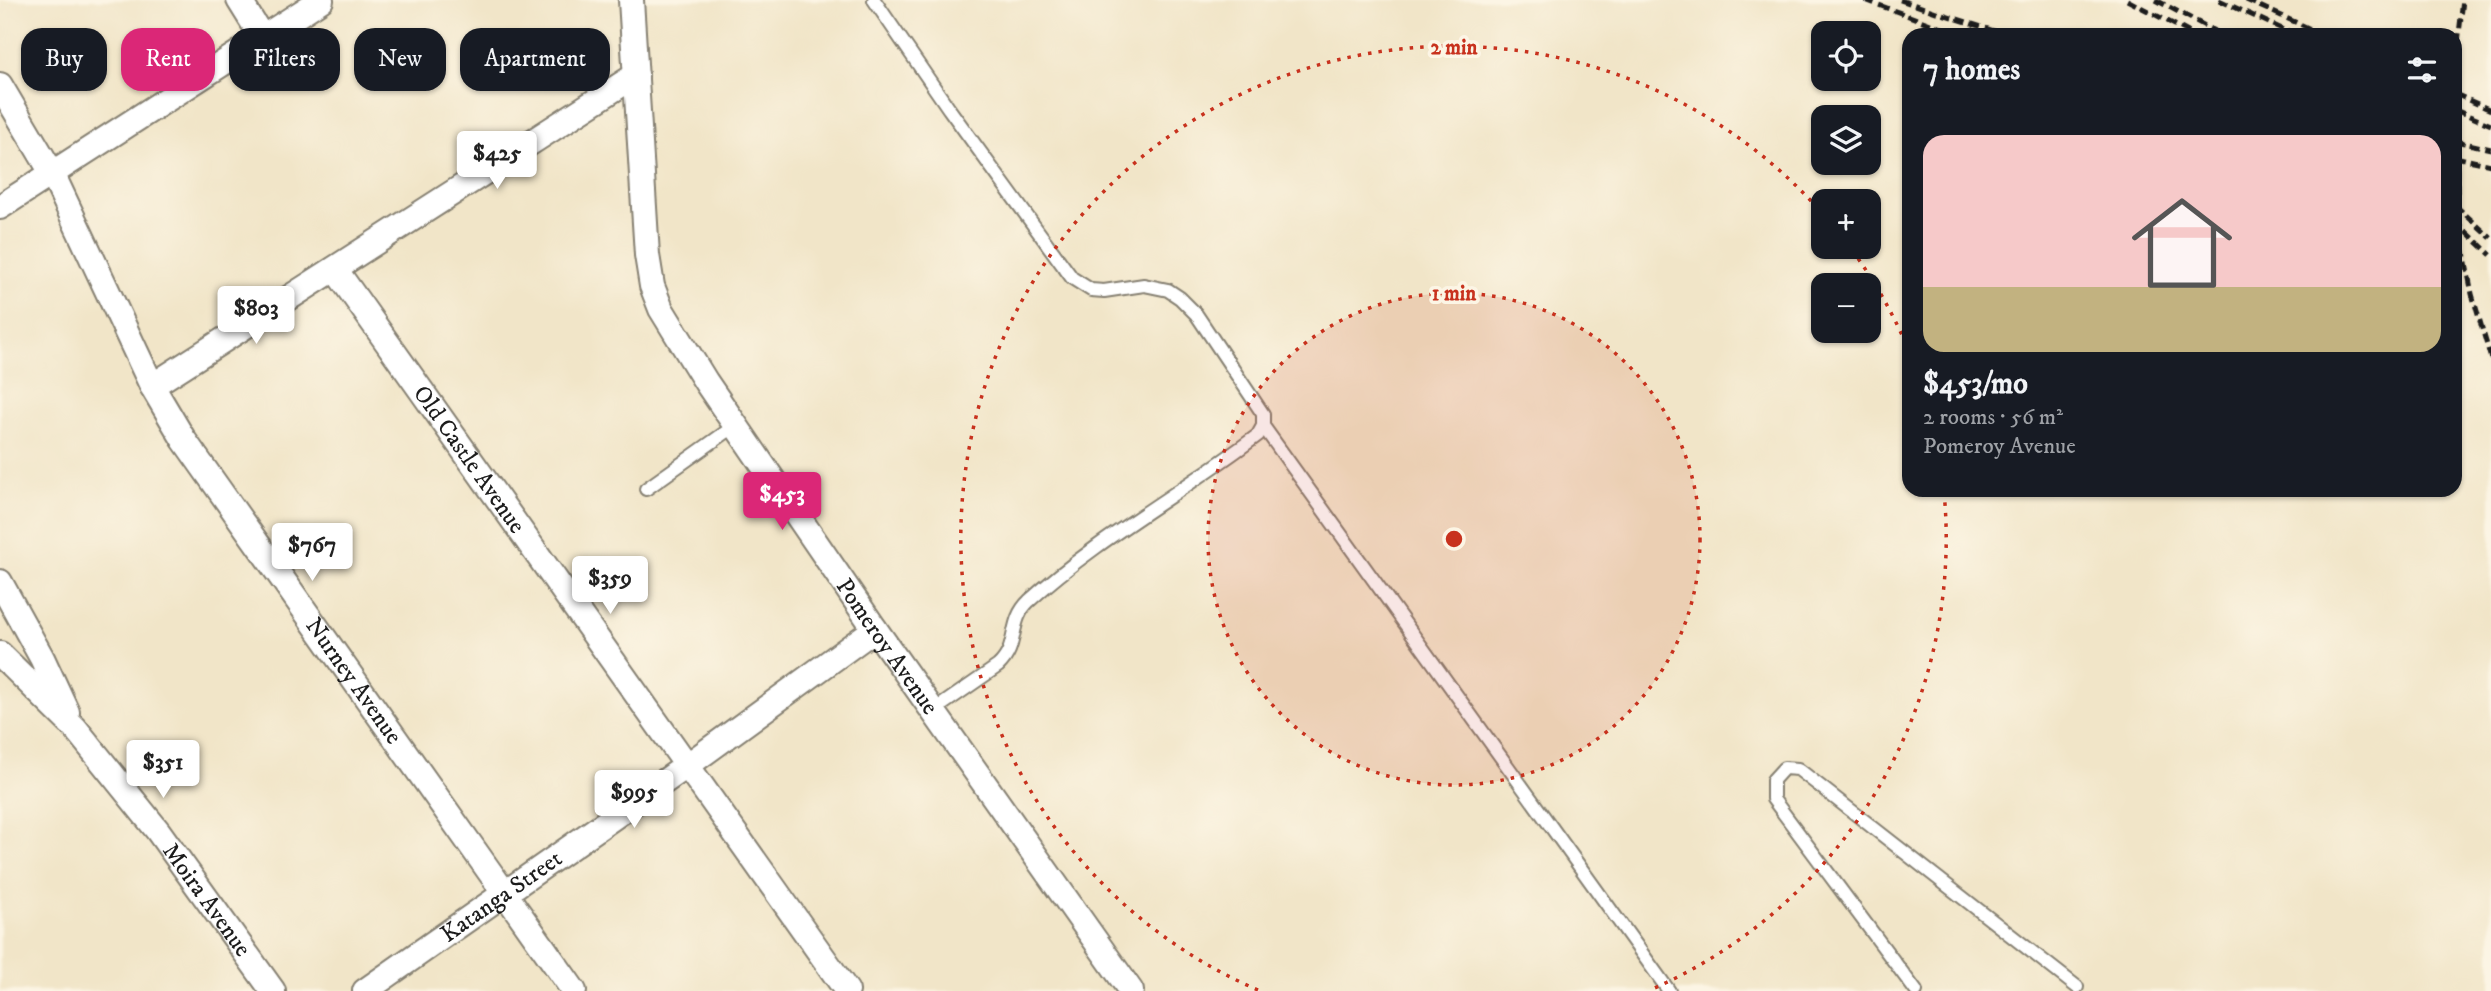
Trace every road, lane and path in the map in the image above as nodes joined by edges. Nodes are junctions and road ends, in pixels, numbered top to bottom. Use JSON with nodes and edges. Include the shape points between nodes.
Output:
{"nodes":[{"id":1,"x":239,"y":0,"type":"edge"},
{"id":2,"x":321,"y":0,"type":"edge"},
{"id":3,"x":631,"y":0,"type":"edge"},
{"id":4,"x":874,"y":0,"type":"edge"},
{"id":5,"x":256,"y":28,"type":"edge"},
{"id":6,"x":276,"y":28,"type":"edge"},
{"id":7,"x":229,"y":58,"type":"edge"},
{"id":8,"x":636,"y":75,"type":"junction"},
{"id":9,"x":0,"y":85,"type":"edge"},
{"id":10,"x":52,"y":173,"type":"junction"},
{"id":11,"x":0,"y":207,"type":"edge"},
{"id":12,"x":335,"y":268,"type":"junction"},
{"id":13,"x":152,"y":386,"type":"junction"},
{"id":14,"x":736,"y":425,"type":"junction"},
{"id":15,"x":1263,"y":426,"type":"junction"},
{"id":16,"x":646,"y":489,"type":"dead end"},
{"id":17,"x":5,"y":591,"type":"edge"},
{"id":18,"x":0,"y":626,"type":"edge"},
{"id":19,"x":875,"y":629,"type":"junction"},
{"id":20,"x":0,"y":654,"type":"edge"},
{"id":21,"x":933,"y":711,"type":"junction"},
{"id":22,"x":75,"y":728,"type":"junction"},
{"id":23,"x":688,"y":765,"type":"junction"},
{"id":24,"x":504,"y":892,"type":"junction"},
{"id":25,"x":2077,"y":987,"type":"dead end"},
{"id":26,"x":273,"y":991,"type":"edge"},
{"id":27,"x":365,"y":991,"type":"edge"},
{"id":28,"x":574,"y":991,"type":"edge"},
{"id":29,"x":847,"y":991,"type":"edge"},
{"id":30,"x":1131,"y":991,"type":"edge"},
{"id":31,"x":1669,"y":991,"type":"edge"},
{"id":32,"x":1916,"y":991,"type":"edge"}],
"edges":[{"from":1,"to":5,"type":"street"},
{"from":2,"to":6,"type":"street"},
{"from":3,"to":8,"type":"street","name":"Pomeroy Avenue"},
{"from":4,"to":15,"type":"lane","via":[[1072,278],[1091,290],[1143,285],[1168,290],[1180,298],[1256,401]]},
{"from":7,"to":10,"type":"street"},
{"from":8,"to":12,"type":"street"},
{"from":8,"to":14,"type":"street","name":"Pomeroy Avenue","via":[[641,189],[652,286],[661,309]]},
{"from":9,"to":10,"type":"street","name":"Nurney Avenue"},
{"from":10,"to":11,"type":"street"},
{"from":10,"to":13,"type":"street","name":"Nurney Avenue"},
{"from":12,"to":13,"type":"street"},
{"from":12,"to":23,"type":"street","name":"Old Castle Avenue"},
{"from":13,"to":24,"type":"street","name":"Nurney Avenue","via":[[250,536]]},
{"from":14,"to":16,"type":"lane"},
{"from":14,"to":19,"type":"street","name":"Pomeroy Avenue"},
{"from":15,"to":21,"type":"lane","via":[[1242,447],[1084,557],[1028,602],[1015,619],[1008,657]]},
{"from":15,"to":31,"type":"lane"},
{"from":17,"to":18,"type":"street","via":[[7,615]]},
{"from":17,"to":22,"type":"street"},
{"from":19,"to":21,"type":"street","name":"Pomeroy Avenue"},
{"from":19,"to":23,"type":"street","name":"Katanga Street"},
{"from":20,"to":22,"type":"street","name":"Moira Avenue"},
{"from":21,"to":30,"type":"street","name":"Pomeroy Avenue"},
{"from":22,"to":26,"type":"street","name":"Moira Avenue","via":[[158,831]]},
{"from":23,"to":24,"type":"street","name":"Katanga Street"},
{"from":23,"to":29,"type":"street","name":"Old Castle Avenue"},
{"from":24,"to":27,"type":"street","name":"Katanga Street"},
{"from":24,"to":28,"type":"street","name":"Nurney Avenue"},
{"from":25,"to":32,"type":"lane","via":[[1798,769],[1784,768],[1773,780],[1773,799]]}]}
